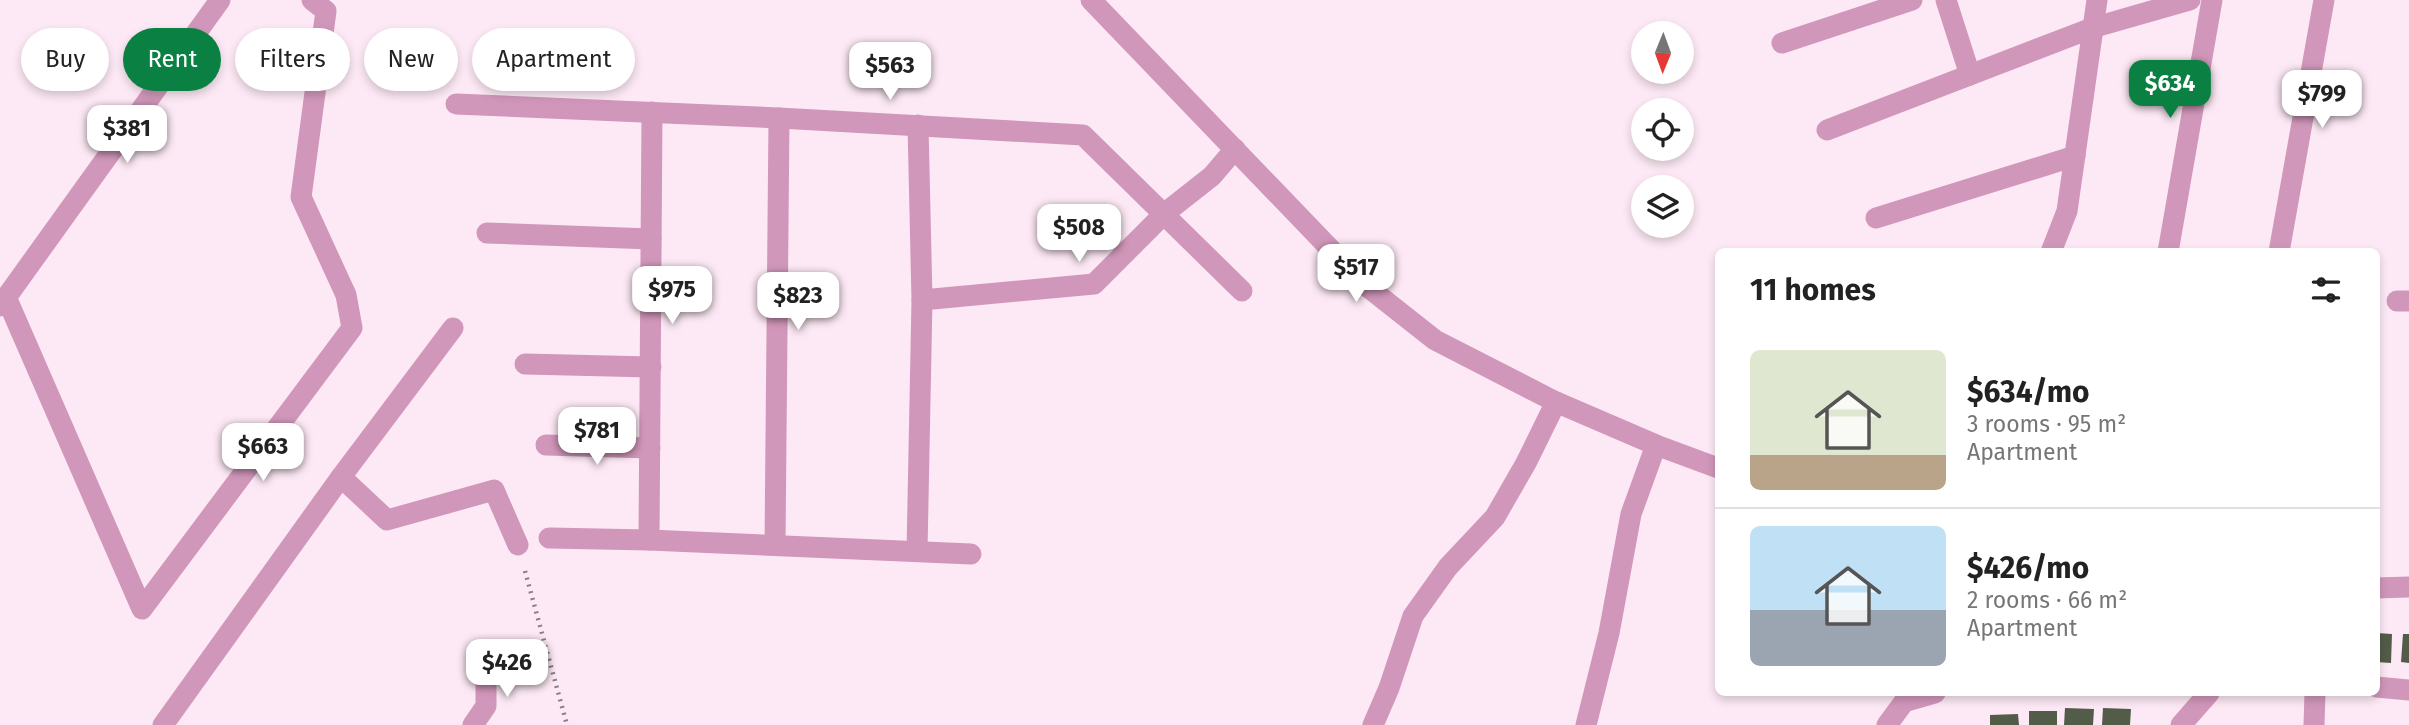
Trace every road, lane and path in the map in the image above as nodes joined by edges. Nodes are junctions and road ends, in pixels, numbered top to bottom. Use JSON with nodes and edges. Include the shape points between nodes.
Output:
{"nodes":[{"id":1,"x":220,"y":0,"type":"edge"},
{"id":2,"x":312,"y":0,"type":"edge"},
{"id":3,"x":1091,"y":0,"type":"edge"},
{"id":4,"x":1912,"y":0,"type":"edge"},
{"id":5,"x":1946,"y":0,"type":"edge"},
{"id":6,"x":2097,"y":0,"type":"edge"},
{"id":7,"x":2190,"y":0,"type":"edge"},
{"id":8,"x":2212,"y":0,"type":"edge"},
{"id":9,"x":2324,"y":0,"type":"edge"},
{"id":10,"x":2092,"y":28,"type":"junction"},
{"id":11,"x":1782,"y":43,"type":"dead end"},
{"id":12,"x":1970,"y":75,"type":"junction"},
{"id":13,"x":456,"y":104,"type":"dead end"},
{"id":14,"x":652,"y":112,"type":"junction"},
{"id":15,"x":779,"y":118,"type":"junction"},
{"id":16,"x":918,"y":125,"type":"junction"},
{"id":17,"x":1827,"y":130,"type":"dead end"},
{"id":18,"x":1235,"y":149,"type":"junction"},
{"id":19,"x":2075,"y":156,"type":"junction"},
{"id":20,"x":1166,"y":213,"type":"junction"},
{"id":21,"x":1876,"y":218,"type":"dead end"},
{"id":22,"x":487,"y":233,"type":"dead end"},
{"id":23,"x":651,"y":239,"type":"junction"},
{"id":24,"x":2053,"y":248,"type":"edge"},
{"id":25,"x":2169,"y":248,"type":"edge"},
{"id":26,"x":2280,"y":248,"type":"edge"},
{"id":27,"x":1242,"y":290,"type":"dead end"},
{"id":28,"x":922,"y":300,"type":"junction"},
{"id":29,"x":3,"y":302,"type":"edge"},
{"id":30,"x":453,"y":327,"type":"dead end"},
{"id":31,"x":525,"y":364,"type":"dead end"},
{"id":32,"x":651,"y":367,"type":"junction"},
{"id":33,"x":1556,"y":402,"type":"junction"},
{"id":34,"x":546,"y":444,"type":"dead end"},
{"id":35,"x":1656,"y":445,"type":"junction"},
{"id":36,"x":650,"y":448,"type":"junction"},
{"id":37,"x":1715,"y":467,"type":"edge"},
{"id":38,"x":341,"y":477,"type":"junction"},
{"id":39,"x":549,"y":538,"type":"dead end"},
{"id":40,"x":649,"y":540,"type":"junction"},
{"id":41,"x":518,"y":545,"type":"joint"},
{"id":42,"x":775,"y":545,"type":"junction"},
{"id":43,"x":917,"y":551,"type":"junction"},
{"id":44,"x":971,"y":554,"type":"dead end"},
{"id":45,"x":2409,"y":587,"type":"edge"},
{"id":46,"x":2380,"y":588,"type":"edge"},
{"id":47,"x":486,"y":655,"type":"dead end"},
{"id":48,"x":2380,"y":687,"type":"edge"},
{"id":49,"x":2409,"y":690,"type":"edge"},
{"id":50,"x":1925,"y":696,"type":"edge"},
{"id":51,"x":2206,"y":696,"type":"edge"},
{"id":52,"x":2315,"y":696,"type":"edge"},
{"id":53,"x":489,"y":715,"type":"edge"},
{"id":54,"x":163,"y":725,"type":"edge"},
{"id":55,"x":473,"y":725,"type":"edge"},
{"id":56,"x":567,"y":725,"type":"edge"},
{"id":57,"x":1373,"y":725,"type":"edge"},
{"id":58,"x":1586,"y":725,"type":"edge"},
{"id":59,"x":1887,"y":725,"type":"edge"},
{"id":60,"x":2181,"y":725,"type":"edge"},
{"id":61,"x":2314,"y":725,"type":"edge"}],
"edges":[{"from":1,"to":29,"type":"street"},
{"from":2,"to":29,"type":"street","via":[[326,10],[301,197],[346,295],[352,328],[142,609]]},
{"from":3,"to":18,"type":"street"},
{"from":4,"to":11,"type":"street"},
{"from":5,"to":12,"type":"street"},
{"from":6,"to":10,"type":"street"},
{"from":7,"to":10,"type":"street"},
{"from":8,"to":25,"type":"street"},
{"from":9,"to":26,"type":"street"},
{"from":10,"to":12,"type":"street"},
{"from":10,"to":19,"type":"street"},
{"from":12,"to":17,"type":"street"},
{"from":13,"to":14,"type":"street"},
{"from":14,"to":15,"type":"street"},
{"from":14,"to":23,"type":"street"},
{"from":15,"to":16,"type":"street"},
{"from":15,"to":42,"type":"street"},
{"from":16,"to":20,"type":"street","via":[[1083,135]]},
{"from":16,"to":28,"type":"street"},
{"from":18,"to":20,"type":"street","via":[[1212,176]]},
{"from":18,"to":33,"type":"street","via":[[1363,284],[1435,340]]},
{"from":19,"to":21,"type":"street"},
{"from":19,"to":24,"type":"street","via":[[2067,211]]},
{"from":20,"to":27,"type":"street"},
{"from":20,"to":28,"type":"street","via":[[1094,284]]},
{"from":22,"to":23,"type":"street"},
{"from":23,"to":32,"type":"street"},
{"from":28,"to":43,"type":"street"},
{"from":30,"to":38,"type":"street"},
{"from":31,"to":32,"type":"street"},
{"from":32,"to":36,"type":"street"},
{"from":33,"to":35,"type":"street"},
{"from":33,"to":57,"type":"street","via":[[1494,517],[1448,567],[1413,616]]},
{"from":34,"to":36,"type":"street"},
{"from":35,"to":37,"type":"street"},
{"from":35,"to":58,"type":"street","via":[[1631,514]]},
{"from":36,"to":40,"type":"street"},
{"from":38,"to":41,"type":"street","via":[[387,520],[494,490]]},
{"from":38,"to":54,"type":"street"},
{"from":39,"to":40,"type":"street"},
{"from":40,"to":42,"type":"street"},
{"from":41,"to":56,"type":"path"},
{"from":42,"to":43,"type":"street"},
{"from":43,"to":44,"type":"street"},
{"from":45,"to":46,"type":"street"},
{"from":47,"to":53,"type":"street"},
{"from":48,"to":49,"type":"street"},
{"from":50,"to":59,"type":"street","via":[[1904,702]]},
{"from":51,"to":60,"type":"street"},
{"from":52,"to":61,"type":"street"},
{"from":53,"to":55,"type":"street"}]}
